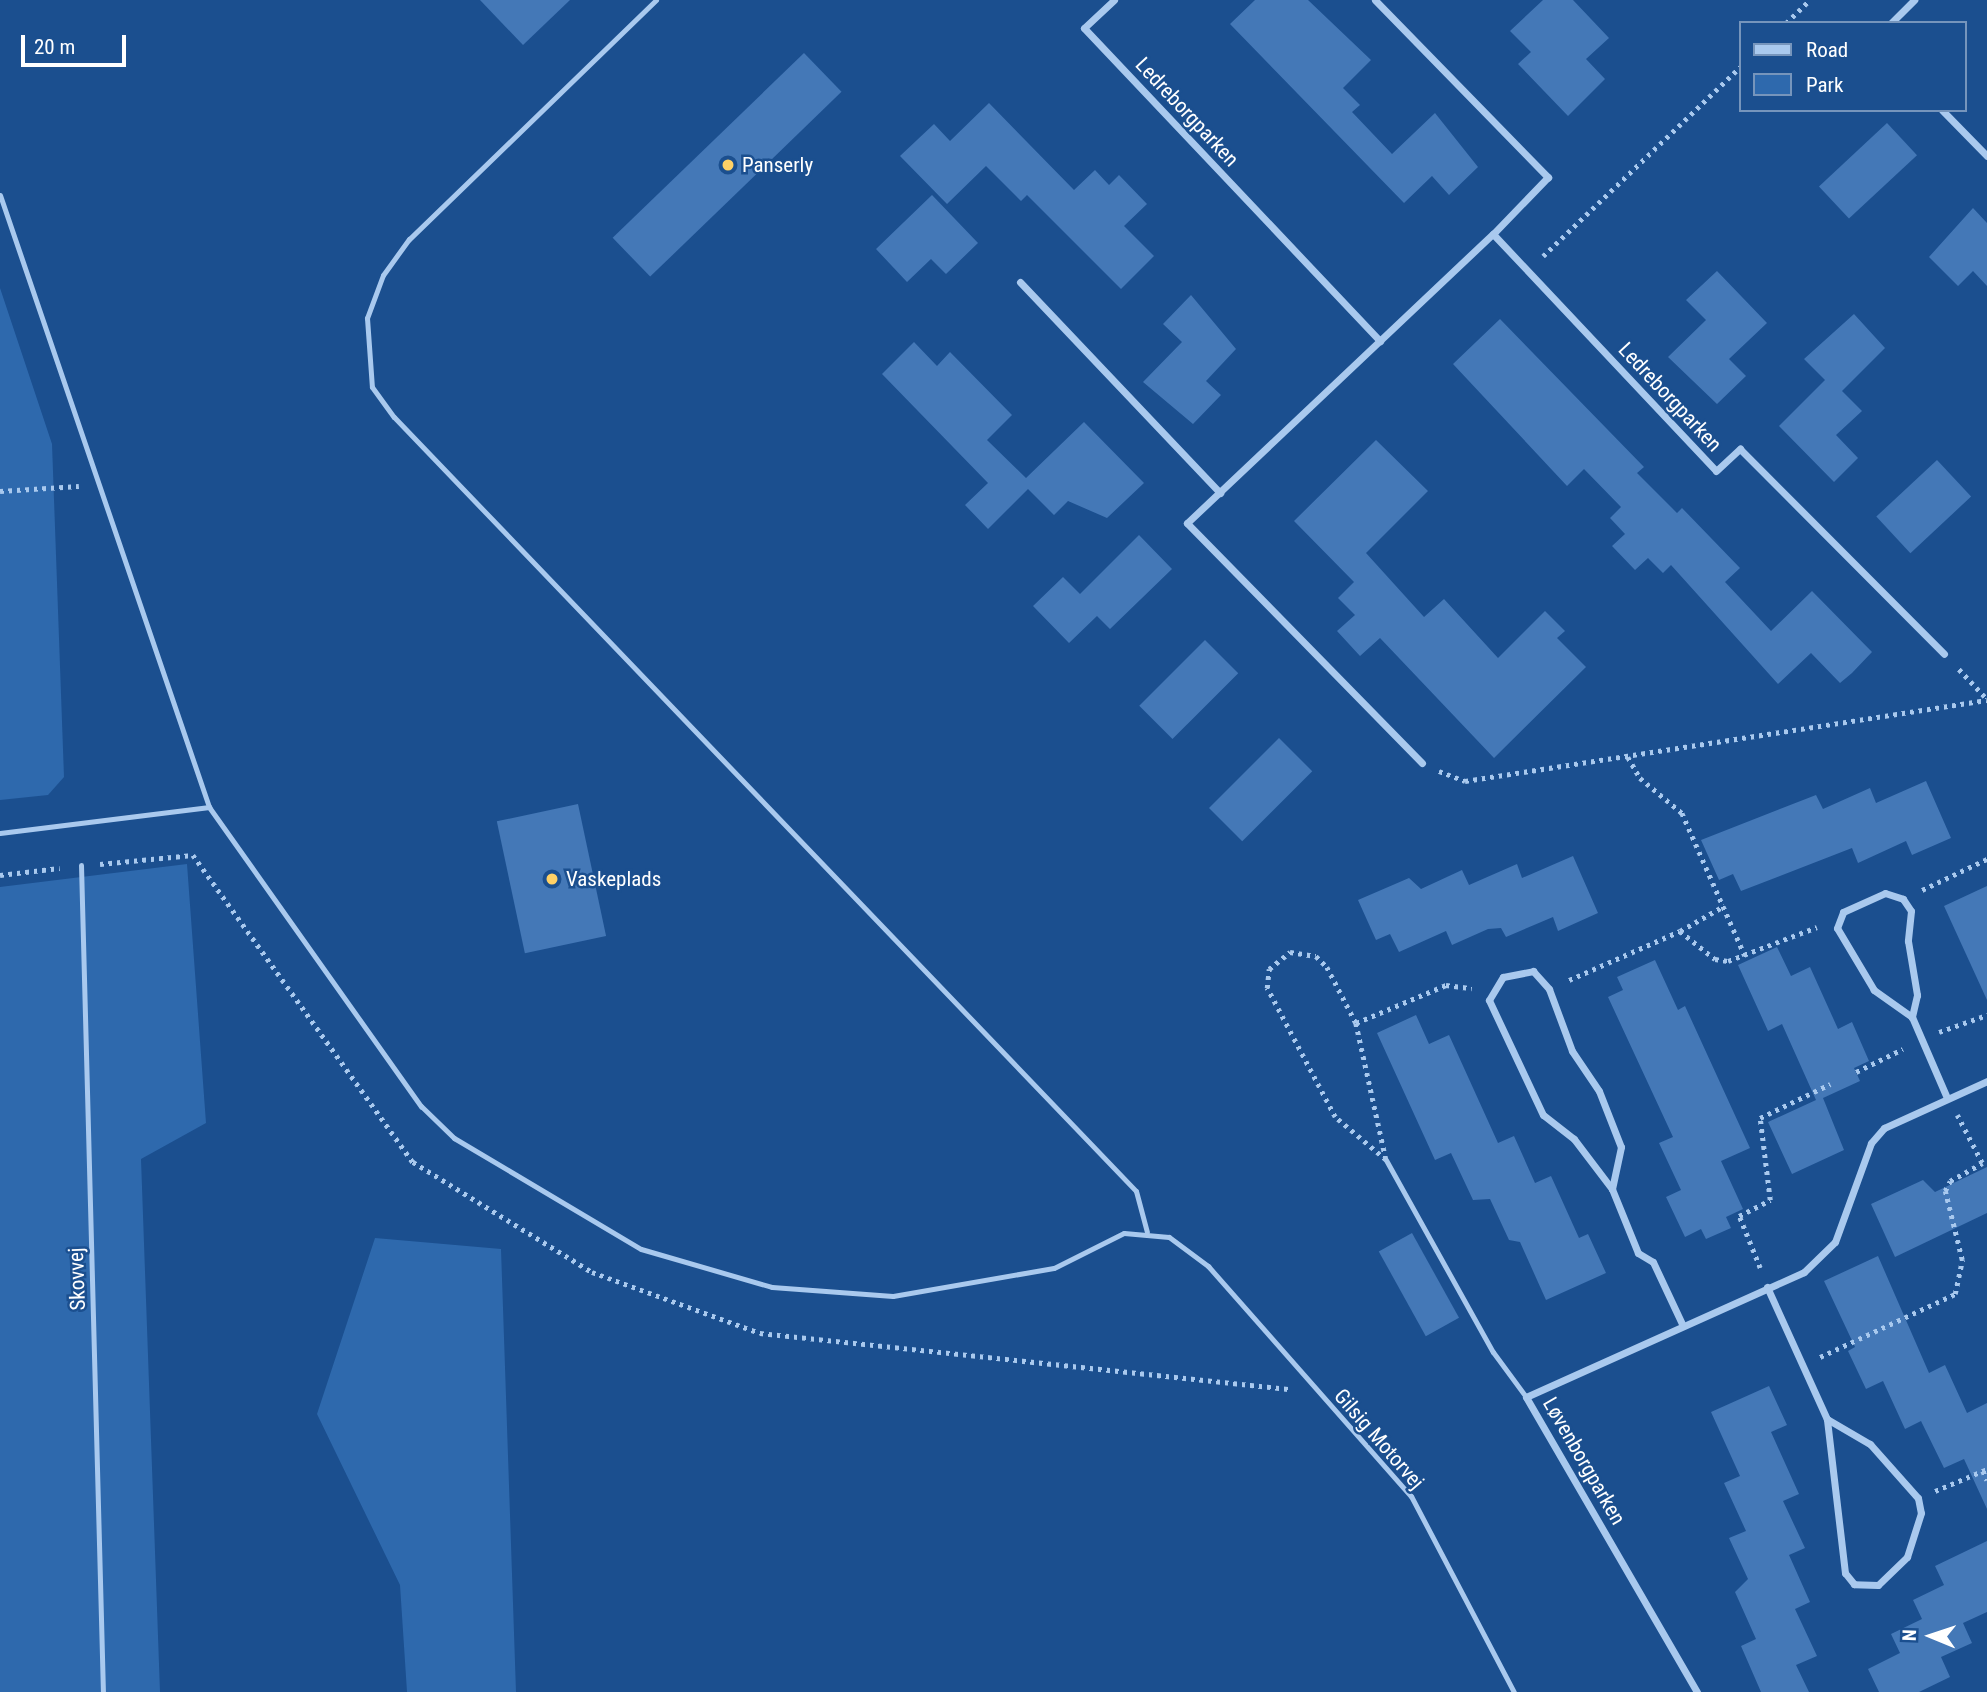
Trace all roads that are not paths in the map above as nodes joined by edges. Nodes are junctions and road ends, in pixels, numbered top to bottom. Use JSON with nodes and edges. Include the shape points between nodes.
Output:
{"nodes":[{"id":1,"x":656,"y":0,"type":"edge"},
{"id":2,"x":1114,"y":0,"type":"edge"},
{"id":3,"x":1375,"y":0,"type":"edge"},
{"id":4,"x":1914,"y":0,"type":"edge"},
{"id":5,"x":1893,"y":21,"type":"edge"},
{"id":6,"x":1944,"y":112,"type":"edge"},
{"id":7,"x":1987,"y":156,"type":"edge"},
{"id":8,"x":0,"y":195,"type":"edge"},
{"id":9,"x":1493,"y":234,"type":"junction"},
{"id":10,"x":1020,"y":282,"type":"dead end"},
{"id":11,"x":1380,"y":341,"type":"junction"},
{"id":12,"x":1220,"y":493,"type":"junction"},
{"id":13,"x":1944,"y":654,"type":"road end"},
{"id":14,"x":1422,"y":763,"type":"road end"},
{"id":15,"x":209,"y":807,"type":"junction"},
{"id":16,"x":0,"y":833,"type":"edge"},
{"id":17,"x":81,"y":865,"type":"road end"},
{"id":18,"x":1912,"y":1017,"type":"junction"},
{"id":19,"x":1987,"y":1081,"type":"edge"},
{"id":20,"x":1947,"y":1098,"type":"junction"},
{"id":21,"x":1386,"y":1160,"type":"road end"},
{"id":22,"x":1612,"y":1189,"type":"junction"},
{"id":23,"x":1147,"y":1232,"type":"junction"},
{"id":24,"x":1767,"y":1287,"type":"junction"},
{"id":25,"x":1682,"y":1324,"type":"junction"},
{"id":26,"x":1526,"y":1397,"type":"junction"},
{"id":27,"x":1827,"y":1419,"type":"junction"},
{"id":28,"x":103,"y":1692,"type":"edge"},
{"id":29,"x":1514,"y":1692,"type":"edge"},
{"id":30,"x":1697,"y":1692,"type":"edge"}],
"edges":[{"from":1,"to":23,"type":"lane","via":[[409,239],[383,275],[367,318],[372,387],[394,417],[1136,1191]]},
{"from":2,"to":11,"type":"street","name":"Ledreborgparken","via":[[1084,28]]},
{"from":3,"to":9,"type":"street","via":[[1548,177]]},
{"from":4,"to":5,"type":"street"},
{"from":6,"to":7,"type":"street"},
{"from":8,"to":15,"type":"lane"},
{"from":9,"to":11,"type":"street"},
{"from":9,"to":13,"type":"street","name":"Ledreborgparken","via":[[1716,471],[1740,449]]},
{"from":10,"to":12,"type":"street"},
{"from":11,"to":12,"type":"street"},
{"from":12,"to":14,"type":"street","via":[[1187,523]]},
{"from":15,"to":16,"type":"lane"},
{"from":15,"to":23,"type":"lane","via":[[421,1106],[454,1138],[641,1249],[772,1287],[893,1296],[1054,1268],[1124,1233]]},
{"from":17,"to":28,"type":"lane","name":"Skovvej"},
{"from":18,"to":18,"type":"street","via":[[1874,990],[1855,951],[1841,939],[1837,919],[1885,893],[1903,899],[1911,911],[1908,941],[1917,979]]},
{"from":18,"to":20,"type":"street"},
{"from":19,"to":20,"type":"street","name":"Løvenborgparken"},
{"from":20,"to":24,"type":"street","name":"Løvenborgparken","via":[[1884,1128],[1871,1143],[1825,1257]]},
{"from":21,"to":26,"type":"lane","via":[[1493,1352]]},
{"from":22,"to":22,"type":"street","via":[[1621,1147],[1549,989],[1533,971],[1522,970],[1490,990],[1492,1011],[1543,1115],[1574,1139]]},
{"from":22,"to":25,"type":"street","via":[[1638,1253],[1653,1262]]},
{"from":23,"to":29,"type":"lane","name":"Gilsig Motorvej","via":[[1188,1247],[1208,1266],[1411,1496]]},
{"from":24,"to":25,"type":"street","name":"Løvenborgparken"},
{"from":24,"to":27,"type":"street"},
{"from":25,"to":26,"type":"street","name":"Løvenborgparken"},
{"from":26,"to":30,"type":"street","name":"Løvenborgparken"},
{"from":27,"to":27,"type":"street","via":[[1845,1573],[1854,1584],[1878,1585],[1907,1557],[1921,1513],[1918,1498],[1870,1444]]}]}
